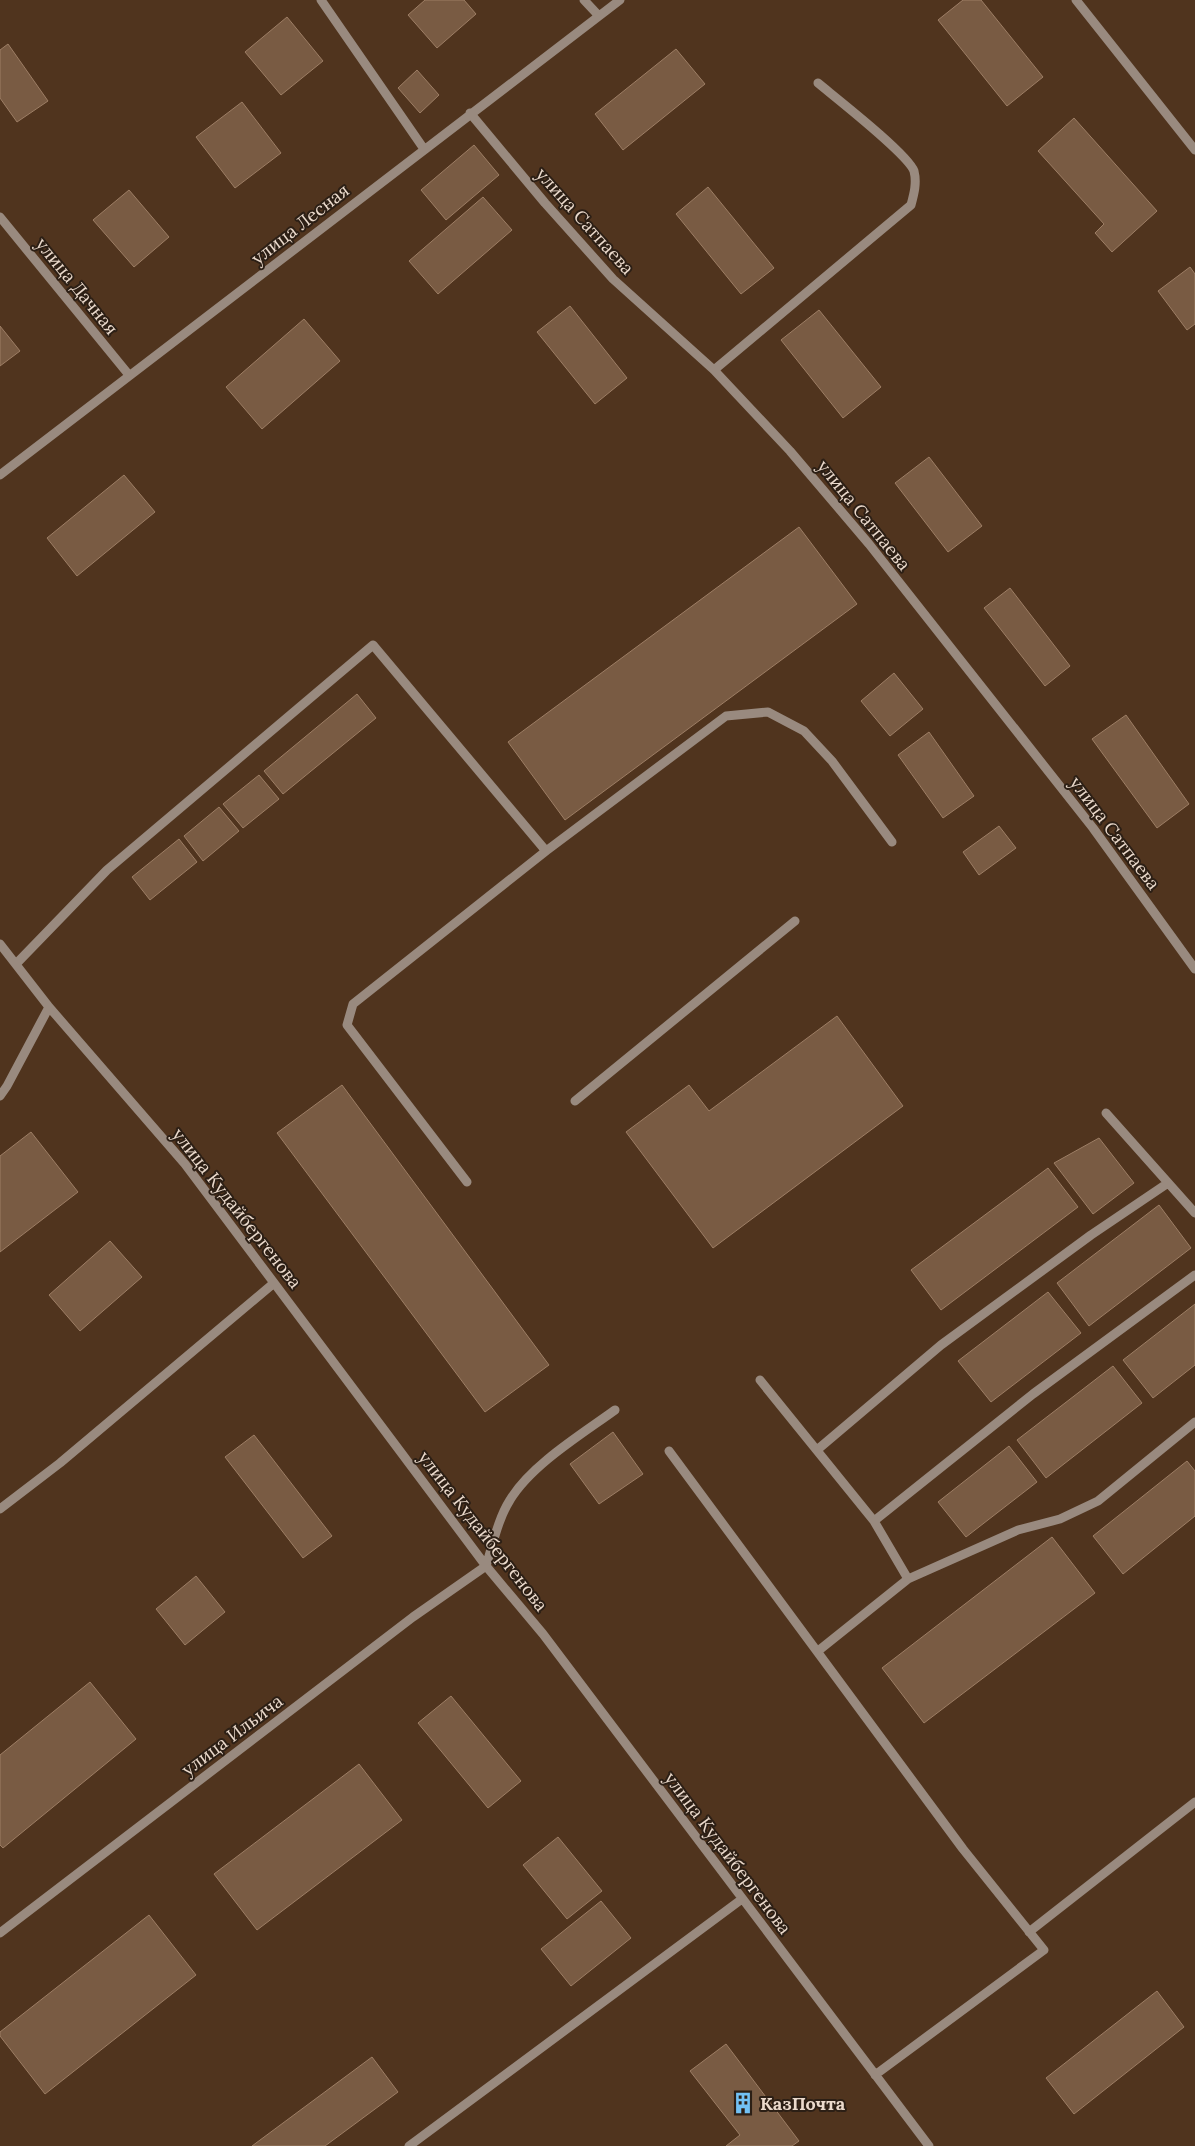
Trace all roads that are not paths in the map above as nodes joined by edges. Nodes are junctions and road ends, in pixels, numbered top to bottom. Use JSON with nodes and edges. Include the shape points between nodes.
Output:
{"nodes":[{"id":1,"x":321,"y":0,"type":"edge"},
{"id":2,"x":584,"y":0,"type":"edge"},
{"id":3,"x":620,"y":0,"type":"edge"},
{"id":4,"x":1076,"y":0,"type":"edge"},
{"id":5,"x":599,"y":16,"type":"junction"},
{"id":6,"x":818,"y":83,"type":"dead end"},
{"id":7,"x":470,"y":114,"type":"junction"},
{"id":8,"x":424,"y":149,"type":"junction"},
{"id":9,"x":1195,"y":150,"type":"edge"},
{"id":10,"x":0,"y":217,"type":"edge"},
{"id":11,"x":714,"y":370,"type":"junction"},
{"id":12,"x":129,"y":376,"type":"junction"},
{"id":13,"x":0,"y":475,"type":"edge"},
{"id":14,"x":892,"y":842,"type":"dead end"},
{"id":15,"x":546,"y":850,"type":"junction"},
{"id":16,"x":795,"y":921,"type":"dead end"},
{"id":17,"x":0,"y":944,"type":"edge"},
{"id":18,"x":16,"y":964,"type":"junction"},
{"id":19,"x":1195,"y":969,"type":"edge"},
{"id":20,"x":49,"y":1007,"type":"junction"},
{"id":21,"x":0,"y":1096,"type":"edge"},
{"id":22,"x":575,"y":1101,"type":"dead end"},
{"id":23,"x":1106,"y":1113,"type":"dead end"},
{"id":24,"x":467,"y":1182,"type":"dead end"},
{"id":25,"x":1168,"y":1183,"type":"junction"},
{"id":26,"x":1195,"y":1213,"type":"edge"},
{"id":27,"x":1195,"y":1275,"type":"edge"},
{"id":28,"x":274,"y":1282,"type":"junction"},
{"id":29,"x":760,"y":1380,"type":"dead end"},
{"id":30,"x":615,"y":1410,"type":"dead end"},
{"id":31,"x":1195,"y":1422,"type":"edge"},
{"id":32,"x":817,"y":1450,"type":"junction"},
{"id":33,"x":669,"y":1451,"type":"dead end"},
{"id":34,"x":0,"y":1509,"type":"edge"},
{"id":35,"x":874,"y":1521,"type":"junction"},
{"id":36,"x":486,"y":1566,"type":"junction"},
{"id":37,"x":908,"y":1579,"type":"junction"},
{"id":38,"x":818,"y":1651,"type":"junction"},
{"id":39,"x":1195,"y":1802,"type":"edge"},
{"id":40,"x":742,"y":1899,"type":"junction"},
{"id":41,"x":1029,"y":1932,"type":"junction"},
{"id":42,"x":0,"y":1933,"type":"edge"},
{"id":43,"x":875,"y":2075,"type":"junction"},
{"id":44,"x":409,"y":2146,"type":"edge"},
{"id":45,"x":929,"y":2146,"type":"edge"}],
"edges":[{"from":1,"to":8,"type":"street"},
{"from":2,"to":5,"type":"street"},
{"from":3,"to":5,"type":"street","name":"улица Лесная"},
{"from":4,"to":9,"type":"street"},
{"from":5,"to":7,"type":"street","name":"улица Лесная"},
{"from":6,"to":11,"type":"street","via":[[897,151],[913,170],[915,190],[911,205]]},
{"from":7,"to":8,"type":"street","name":"улица Лесная"},
{"from":7,"to":11,"type":"street","name":"улица Сатпаева","via":[[613,279]]},
{"from":8,"to":12,"type":"street","name":"улица Лесная"},
{"from":10,"to":12,"type":"street","name":"улица Дачная"},
{"from":11,"to":19,"type":"street","name":"улица Сатпаева","via":[[790,451],[869,544],[1093,828]]},
{"from":12,"to":13,"type":"street","name":"улица Лесная"},
{"from":14,"to":15,"type":"street","via":[[832,762],[804,731],[768,712],[726,716]]},
{"from":15,"to":18,"type":"street","via":[[373,645],[107,870]]},
{"from":15,"to":24,"type":"street","via":[[353,1004],[347,1026]]},
{"from":16,"to":22,"type":"street"},
{"from":17,"to":18,"type":"street","name":"улица Кудайбергенова"},
{"from":18,"to":20,"type":"street","name":"улица Кудайбергенова"},
{"from":20,"to":21,"type":"street"},
{"from":20,"to":28,"type":"street","name":"улица Кудайбергенова","via":[[185,1164]]},
{"from":23,"to":25,"type":"street"},
{"from":25,"to":26,"type":"street"},
{"from":25,"to":32,"type":"street","via":[[941,1345]]},
{"from":27,"to":35,"type":"street","via":[[1033,1394]]},
{"from":28,"to":34,"type":"street","via":[[60,1463]]},
{"from":28,"to":36,"type":"street","name":"улица Кудайбергенова"},
{"from":29,"to":32,"type":"street"},
{"from":30,"to":36,"type":"street","via":[[534,1471],[518,1490],[510,1500]]},
{"from":31,"to":37,"type":"street","via":[[1098,1501],[1060,1519],[1018,1530]]},
{"from":32,"to":35,"type":"street"},
{"from":33,"to":38,"type":"street"},
{"from":35,"to":37,"type":"street"},
{"from":36,"to":40,"type":"street","name":"улица Кудайбергенова","via":[[543,1634]]},
{"from":36,"to":42,"type":"street","name":"улица Ильича","via":[[405,1623]]},
{"from":37,"to":38,"type":"street"},
{"from":38,"to":41,"type":"street","via":[[963,1849]]},
{"from":39,"to":41,"type":"street"},
{"from":40,"to":43,"type":"street","name":"улица Кудайбергенова"},
{"from":40,"to":44,"type":"street"},
{"from":41,"to":43,"type":"street","via":[[1044,1950]]},
{"from":43,"to":45,"type":"street","name":"улица Кудайбергенова"}]}
